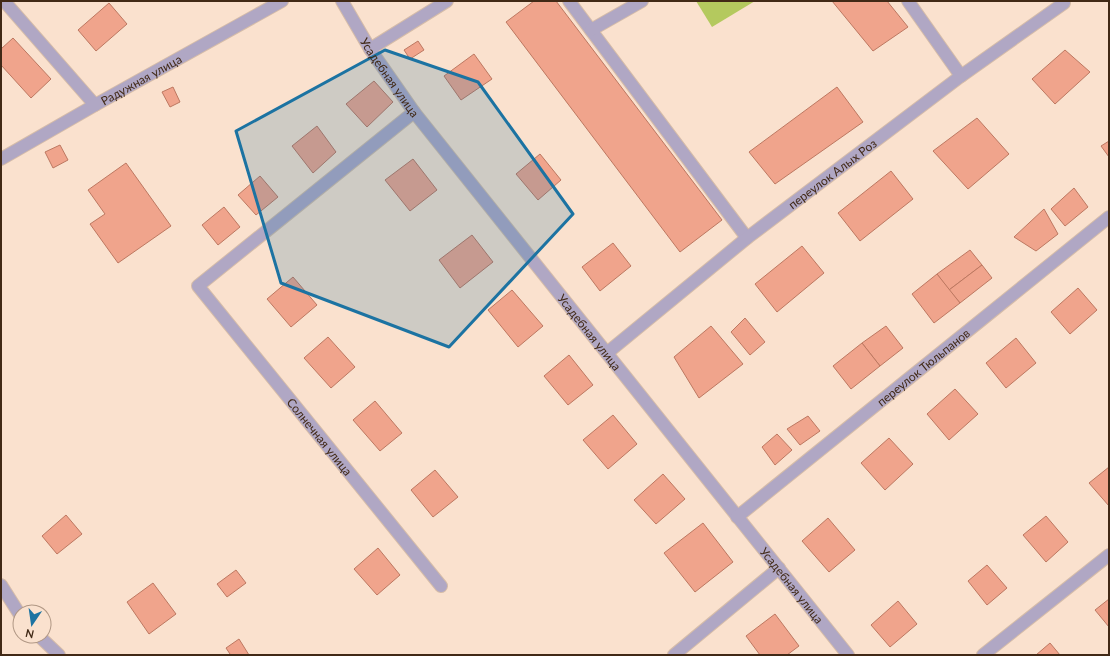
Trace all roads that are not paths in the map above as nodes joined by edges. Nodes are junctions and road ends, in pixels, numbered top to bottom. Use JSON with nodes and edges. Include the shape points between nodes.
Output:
{"nodes":[{"id":1,"x":4,"y":1,"type":"edge"},
{"id":2,"x":282,"y":1,"type":"edge"},
{"id":3,"x":342,"y":1,"type":"edge"},
{"id":4,"x":447,"y":1,"type":"edge"},
{"id":5,"x":569,"y":1,"type":"edge"},
{"id":6,"x":642,"y":1,"type":"edge"},
{"id":7,"x":908,"y":1,"type":"edge"},
{"id":8,"x":1064,"y":3,"type":"dead end"},
{"id":9,"x":267,"y":5,"type":"edge"},
{"id":10,"x":591,"y":30,"type":"junction"},
{"id":11,"x":370,"y":49,"type":"junction"},
{"id":12,"x":961,"y":76,"type":"junction"},
{"id":13,"x":95,"y":105,"type":"junction"},
{"id":14,"x":414,"y":112,"type":"junction"},
{"id":15,"x":1,"y":159,"type":"edge"},
{"id":16,"x":1109,"y":217,"type":"edge"},
{"id":17,"x":747,"y":238,"type":"junction"},
{"id":18,"x":607,"y":353,"type":"junction"},
{"id":19,"x":737,"y":516,"type":"junction"},
{"id":20,"x":1109,"y":555,"type":"edge"},
{"id":21,"x":778,"y":568,"type":"junction"},
{"id":22,"x":1,"y":585,"type":"edge"},
{"id":23,"x":441,"y":586,"type":"dead end"},
{"id":24,"x":13,"y":604,"type":"edge"},
{"id":25,"x":47,"y":644,"type":"edge"},
{"id":26,"x":59,"y":655,"type":"edge"},
{"id":27,"x":674,"y":655,"type":"edge"},
{"id":28,"x":848,"y":655,"type":"edge"},
{"id":29,"x":983,"y":655,"type":"edge"}],
"edges":[{"from":1,"to":13,"type":"street"},
{"from":2,"to":9,"type":"street","name":"Радужная улица"},
{"from":3,"to":11,"type":"street","name":"Усадебная улица"},
{"from":4,"to":11,"type":"street"},
{"from":5,"to":10,"type":"street"},
{"from":6,"to":10,"type":"street"},
{"from":7,"to":12,"type":"street"},
{"from":8,"to":12,"type":"street","name":"переулок Алых Роз"},
{"from":9,"to":13,"type":"street","name":"Радужная улица"},
{"from":10,"to":17,"type":"street"},
{"from":11,"to":14,"type":"street","name":"Усадебная улица"},
{"from":12,"to":17,"type":"street","name":"переулок Алых Роз"},
{"from":13,"to":15,"type":"street","name":"Радужная улица"},
{"from":14,"to":18,"type":"street","name":"Усадебная улица"},
{"from":14,"to":23,"type":"street","name":"Солнечная улица","via":[[198,286]]},
{"from":16,"to":19,"type":"street","name":"переулок Тюльпанов"},
{"from":17,"to":18,"type":"street","name":"переулок Алых Роз"},
{"from":18,"to":19,"type":"street","name":"Усадебная улица"},
{"from":19,"to":21,"type":"street","name":"Усадебная улица"},
{"from":20,"to":29,"type":"street"},
{"from":21,"to":27,"type":"street"},
{"from":21,"to":28,"type":"street","name":"Усадебная улица"},
{"from":22,"to":24,"type":"street"},
{"from":25,"to":26,"type":"street"}]}
